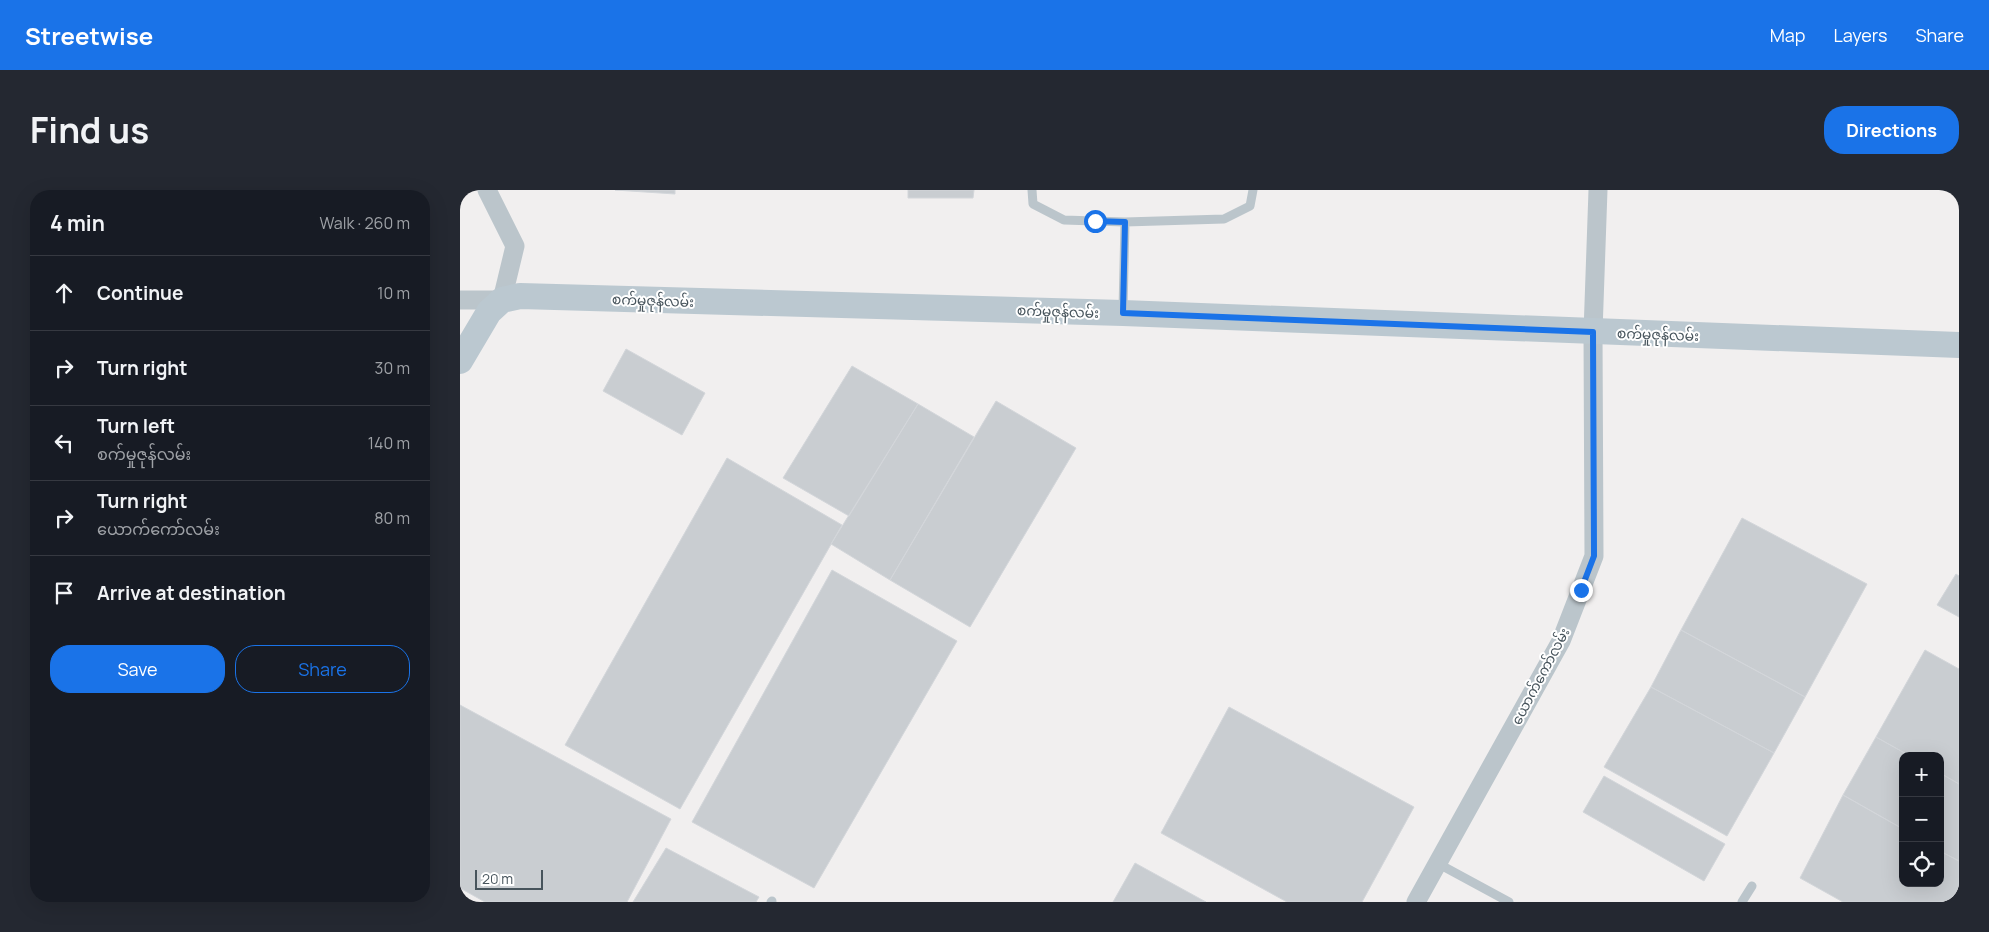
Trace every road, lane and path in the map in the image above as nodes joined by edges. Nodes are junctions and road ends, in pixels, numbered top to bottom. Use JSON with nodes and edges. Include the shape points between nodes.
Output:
{"nodes":[{"id":1,"x":487,"y":190,"type":"edge"},
{"id":2,"x":1032,"y":190,"type":"edge"},
{"id":3,"x":1253,"y":190,"type":"edge"},
{"id":4,"x":1598,"y":190,"type":"edge"},
{"id":5,"x":1125,"y":222,"type":"junction"},
{"id":6,"x":460,"y":300,"type":"edge"},
{"id":7,"x":502,"y":300,"type":"junction"},
{"id":8,"x":1123,"y":313,"type":"junction"},
{"id":9,"x":1593,"y":332,"type":"junction"},
{"id":10,"x":1959,"y":345,"type":"edge"},
{"id":11,"x":460,"y":361,"type":"edge"},
{"id":12,"x":1437,"y":863,"type":"junction"},
{"id":13,"x":1752,"y":886,"type":"dead end"},
{"id":14,"x":1416,"y":902,"type":"edge"},
{"id":15,"x":1509,"y":902,"type":"edge"},
{"id":16,"x":1742,"y":902,"type":"edge"}],
"edges":[{"from":1,"to":7,"type":"street","via":[[514,246]]},
{"from":2,"to":5,"type":"lane","via":[[1033,204],[1064,220]]},
{"from":3,"to":5,"type":"lane","via":[[1250,206],[1224,220]]},
{"from":4,"to":9,"type":"street","name":"ယောက်ကော်လမ်း"},
{"from":5,"to":8,"type":"lane"},
{"from":6,"to":7,"type":"street"},
{"from":7,"to":8,"type":"street","name":"စက်မှုဇုန်လမ်း","via":[[520,296]]},
{"from":7,"to":11,"type":"street","via":[[489,312]]},
{"from":8,"to":9,"type":"street","name":"စက်မှုဇုန်လမ်း"},
{"from":9,"to":10,"type":"street","name":"စက်မှုဇုန်လမ်း"},
{"from":9,"to":12,"type":"street","name":"ယောက်ကော်လမ်း","via":[[1594,556],[1561,641]]},
{"from":12,"to":14,"type":"street","name":"ယောက်ကော်လမ်း"},
{"from":12,"to":15,"type":"lane"},
{"from":13,"to":16,"type":"lane"}]}
